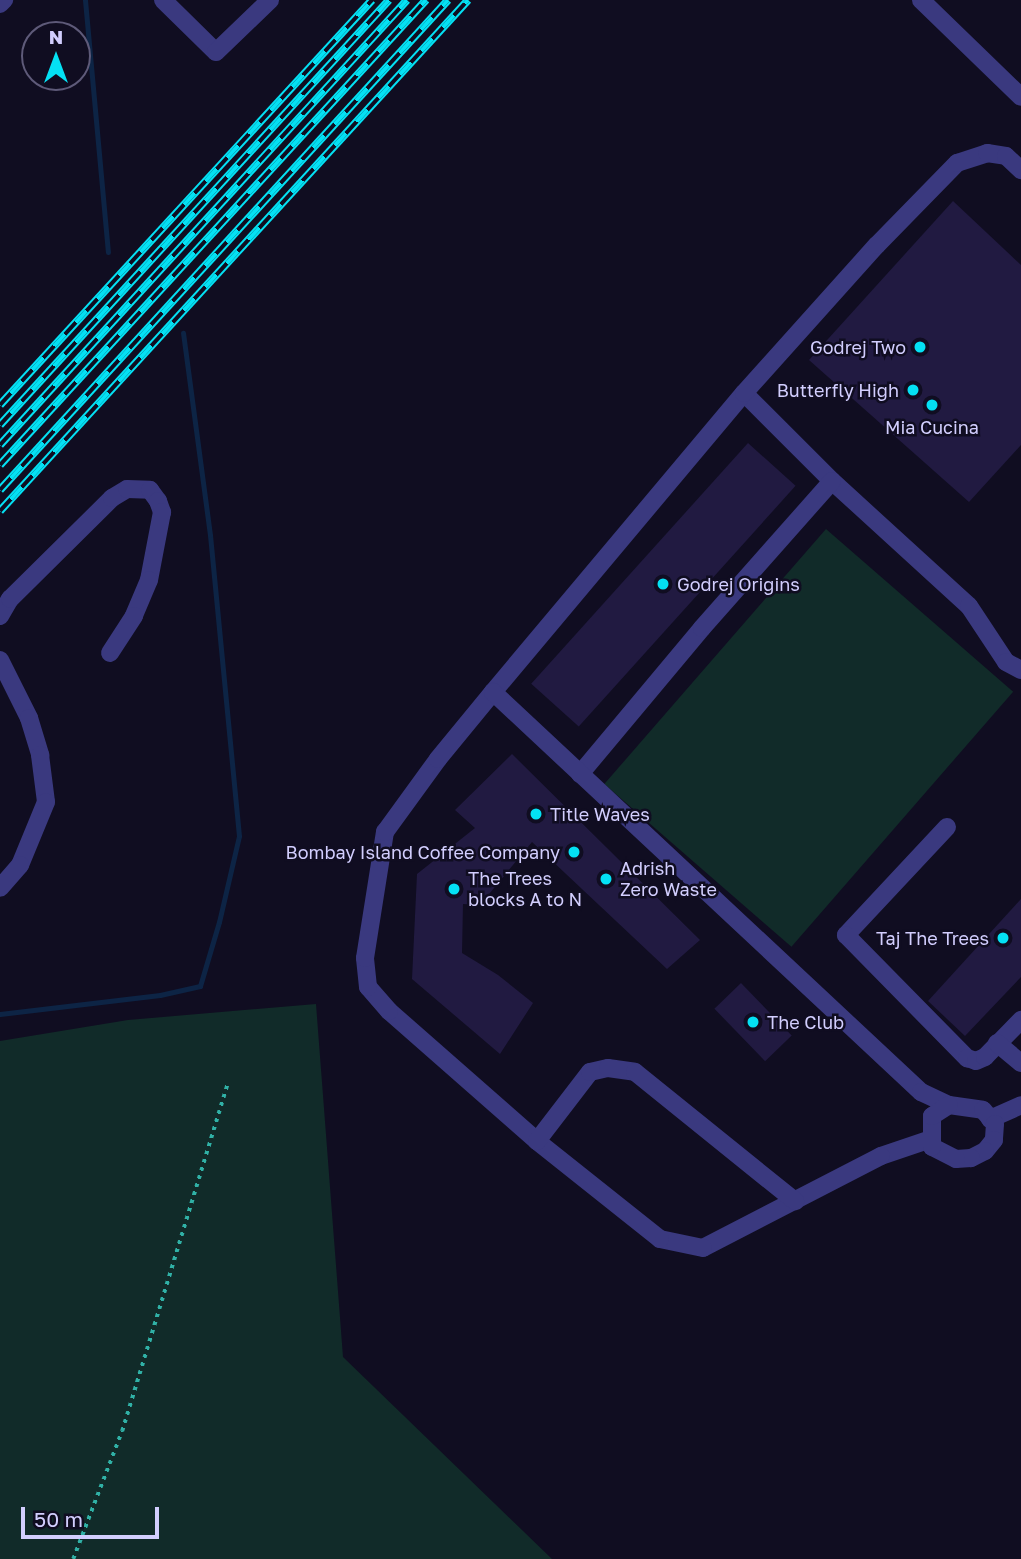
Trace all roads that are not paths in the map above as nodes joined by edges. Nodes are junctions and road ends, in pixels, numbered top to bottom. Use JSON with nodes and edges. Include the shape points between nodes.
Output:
{"nodes":[{"id":1,"x":163,"y":0,"type":"edge"},
{"id":2,"x":270,"y":0,"type":"edge"},
{"id":3,"x":921,"y":0,"type":"edge"},
{"id":4,"x":1021,"y":97,"type":"edge"},
{"id":5,"x":1021,"y":170,"type":"edge"},
{"id":6,"x":744,"y":393,"type":"junction"},
{"id":7,"x":832,"y":481,"type":"junction"},
{"id":8,"x":0,"y":616,"type":"edge"},
{"id":9,"x":110,"y":653,"type":"dead end"},
{"id":10,"x":0,"y":660,"type":"edge"},
{"id":11,"x":1021,"y":670,"type":"edge"},
{"id":12,"x":493,"y":692,"type":"junction"},
{"id":13,"x":580,"y":774,"type":"junction"},
{"id":14,"x":947,"y":827,"type":"dead end"},
{"id":15,"x":0,"y":888,"type":"edge"},
{"id":16,"x":1021,"y":1020,"type":"edge"},
{"id":17,"x":998,"y":1043,"type":"junction"},
{"id":18,"x":1021,"y":1063,"type":"edge"},
{"id":19,"x":949,"y":1105,"type":"junction"},
{"id":20,"x":1021,"y":1105,"type":"edge"},
{"id":21,"x":990,"y":1119,"type":"junction"},
{"id":22,"x":931,"y":1139,"type":"junction"},
{"id":23,"x":537,"y":1141,"type":"junction"},
{"id":24,"x":795,"y":1201,"type":"junction"}],
"edges":[{"from":1,"to":2,"type":"street","via":[[216,52]]},
{"from":3,"to":4,"type":"street"},
{"from":5,"to":6,"type":"street","via":[[1006,156],[987,153],[957,163]]},
{"from":6,"to":7,"type":"street"},
{"from":6,"to":12,"type":"street"},
{"from":7,"to":11,"type":"street","via":[[969,606],[1006,662]]},
{"from":7,"to":13,"type":"street"},
{"from":8,"to":9,"type":"street","via":[[10,600],[112,498],[127,489],[150,490],[162,512],[149,580],[134,616]]},
{"from":10,"to":15,"type":"street","via":[[29,718],[46,802],[20,865]]},
{"from":12,"to":13,"type":"street"},
{"from":12,"to":23,"type":"street","via":[[384,832],[365,958],[369,987],[388,1011]]},
{"from":13,"to":19,"type":"street","via":[[921,1092]]},
{"from":14,"to":17,"type":"street","via":[[846,935],[967,1058],[985,1057]]},
{"from":16,"to":17,"type":"street"},
{"from":17,"to":18,"type":"street"},
{"from":19,"to":21,"type":"street","via":[[983,1110]]},
{"from":19,"to":22,"type":"street","via":[[932,1116]]},
{"from":20,"to":21,"type":"street"},
{"from":21,"to":22,"type":"street","via":[[995,1124],[994,1140],[971,1158],[941,1154],[932,1147]]},
{"from":22,"to":24,"type":"street","via":[[881,1156]]},
{"from":23,"to":24,"type":"street","via":[[660,1239],[703,1248]]},
{"from":23,"to":24,"type":"street","via":[[590,1072],[608,1068],[635,1072]]}]}
